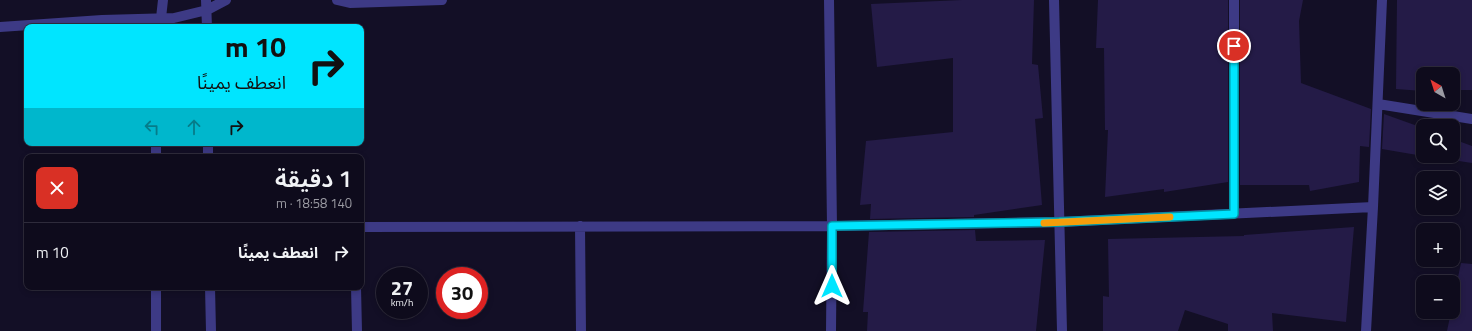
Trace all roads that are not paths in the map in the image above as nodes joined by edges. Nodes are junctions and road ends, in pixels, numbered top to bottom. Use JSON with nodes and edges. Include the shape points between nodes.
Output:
{"nodes":[{"id":1,"x":163,"y":0,"type":"edge"},
{"id":2,"x":226,"y":0,"type":"edge"},
{"id":3,"x":337,"y":0,"type":"edge"},
{"id":4,"x":442,"y":0,"type":"edge"},
{"id":5,"x":829,"y":0,"type":"edge"},
{"id":6,"x":1054,"y":0,"type":"edge"},
{"id":7,"x":1234,"y":0,"type":"edge"},
{"id":8,"x":1382,"y":0,"type":"edge"},
{"id":9,"x":206,"y":5,"type":"edge"},
{"id":10,"x":160,"y":23,"type":"edge"},
{"id":11,"x":44,"y":24,"type":"edge"},
{"id":12,"x":206,"y":24,"type":"edge"},
{"id":13,"x":24,"y":25,"type":"edge"},
{"id":14,"x":0,"y":27,"type":"edge"},
{"id":15,"x":1378,"y":104,"type":"junction"},
{"id":16,"x":1472,"y":119,"type":"edge"},
{"id":17,"x":1373,"y":207,"type":"junction"},
{"id":18,"x":1234,"y":214,"type":"junction"},
{"id":19,"x":1059,"y":222,"type":"junction"},
{"id":20,"x":580,"y":226,"type":"junction"},
{"id":21,"x":832,"y":226,"type":"junction"},
{"id":22,"x":364,"y":227,"type":"edge"},
{"id":23,"x":156,"y":290,"type":"edge"},
{"id":24,"x":210,"y":290,"type":"edge"},
{"id":25,"x":356,"y":290,"type":"edge"},
{"id":26,"x":156,"y":331,"type":"edge"},
{"id":27,"x":211,"y":331,"type":"edge"},
{"id":28,"x":357,"y":331,"type":"edge"},
{"id":29,"x":581,"y":331,"type":"edge"},
{"id":30,"x":831,"y":331,"type":"edge"},
{"id":31,"x":1062,"y":331,"type":"edge"},
{"id":32,"x":1366,"y":331,"type":"edge"}],
"edges":[{"from":1,"to":10,"type":"street"},
{"from":2,"to":9,"type":"street"},
{"from":3,"to":4,"type":"street","via":[[350,3]]},
{"from":5,"to":21,"type":"street"},
{"from":6,"to":19,"type":"street"},
{"from":7,"to":18,"type":"street"},
{"from":8,"to":15,"type":"street"},
{"from":9,"to":10,"type":"street"},
{"from":9,"to":12,"type":"street"},
{"from":10,"to":11,"type":"street","via":[[102,20]]},
{"from":13,"to":14,"type":"street"},
{"from":15,"to":16,"type":"street"},
{"from":15,"to":17,"type":"street"},
{"from":17,"to":18,"type":"street"},
{"from":17,"to":32,"type":"street"},
{"from":18,"to":19,"type":"street"},
{"from":19,"to":21,"type":"street"},
{"from":19,"to":31,"type":"street"},
{"from":20,"to":21,"type":"street"},
{"from":20,"to":22,"type":"street"},
{"from":20,"to":29,"type":"street"},
{"from":21,"to":30,"type":"street"},
{"from":23,"to":26,"type":"street"},
{"from":24,"to":27,"type":"street"},
{"from":25,"to":28,"type":"street"}]}
